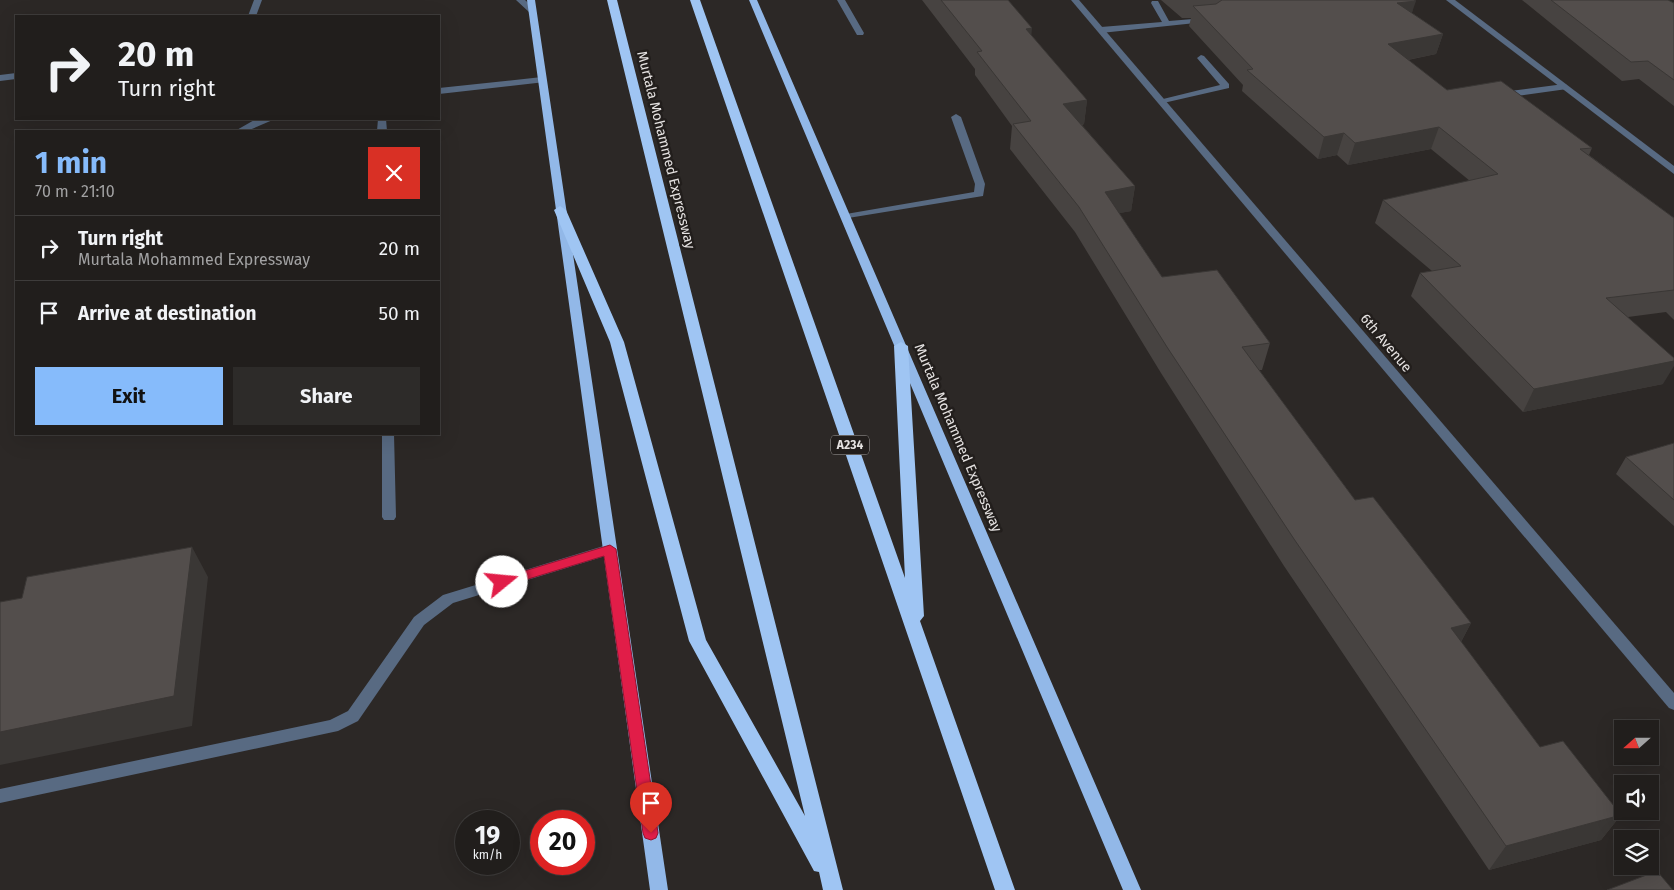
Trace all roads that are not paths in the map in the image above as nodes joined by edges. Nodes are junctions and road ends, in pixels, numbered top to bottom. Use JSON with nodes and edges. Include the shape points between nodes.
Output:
{"nodes":[{"id":1,"x":258,"y":0,"type":"edge"},
{"id":2,"x":520,"y":0,"type":"edge"},
{"id":3,"x":612,"y":0,"type":"edge"},
{"id":4,"x":695,"y":0,"type":"edge"},
{"id":5,"x":753,"y":0,"type":"edge"},
{"id":6,"x":841,"y":0,"type":"edge"},
{"id":7,"x":1075,"y":0,"type":"edge"},
{"id":8,"x":1450,"y":0,"type":"edge"},
{"id":9,"x":1155,"y":4,"type":"dead end"},
{"id":10,"x":532,"y":5,"type":"edge"},
{"id":11,"x":252,"y":15,"type":"edge"},
{"id":12,"x":1212,"y":20,"type":"edge"},
{"id":13,"x":1167,"y":24,"type":"junction"},
{"id":14,"x":1101,"y":30,"type":"junction"},
{"id":15,"x":860,"y":33,"type":"dead end"},
{"id":16,"x":1201,"y":58,"type":"dead end"},
{"id":17,"x":15,"y":76,"type":"edge"},
{"id":18,"x":0,"y":78,"type":"edge"},
{"id":19,"x":542,"y":80,"type":"junction"},
{"id":20,"x":1564,"y":87,"type":"junction"},
{"id":21,"x":440,"y":91,"type":"edge"},
{"id":22,"x":1494,"y":95,"type":"edge"},
{"id":23,"x":1162,"y":102,"type":"junction"},
{"id":24,"x":956,"y":117,"type":"dead end"},
{"id":25,"x":264,"y":120,"type":"edge"},
{"id":26,"x":242,"y":130,"type":"edge"},
{"id":27,"x":1674,"y":171,"type":"edge"},
{"id":28,"x":560,"y":210,"type":"junction"},
{"id":29,"x":846,"y":217,"type":"junction"},
{"id":30,"x":901,"y":346,"type":"junction"},
{"id":31,"x":388,"y":435,"type":"edge"},
{"id":32,"x":389,"y":517,"type":"dead end"},
{"id":33,"x":610,"y":549,"type":"junction"},
{"id":34,"x":915,"y":633,"type":"junction"},
{"id":35,"x":1674,"y":704,"type":"edge"},
{"id":36,"x":0,"y":796,"type":"edge"},
{"id":37,"x":832,"y":886,"type":"edge"},
{"id":38,"x":659,"y":890,"type":"edge"},
{"id":39,"x":1005,"y":890,"type":"edge"},
{"id":40,"x":1132,"y":890,"type":"edge"}],
"edges":[{"from":1,"to":11,"type":"street"},
{"from":2,"to":10,"type":"street"},
{"from":3,"to":37,"type":"highway","name":"Murtala Mohammed Expressway"},
{"from":4,"to":34,"type":"highway","number":"A234"},
{"from":5,"to":29,"type":"highway","name":"Murtala Mohammed Expressway"},
{"from":6,"to":15,"type":"street"},
{"from":7,"to":14,"type":"street","name":"6th Avenue"},
{"from":8,"to":20,"type":"street"},
{"from":9,"to":13,"type":"street"},
{"from":10,"to":19,"type":"highway"},
{"from":12,"to":13,"type":"street"},
{"from":13,"to":14,"type":"street"},
{"from":14,"to":23,"type":"street","name":"6th Avenue"},
{"from":16,"to":23,"type":"street","via":[[1226,86]]},
{"from":17,"to":18,"type":"street"},
{"from":19,"to":21,"type":"street"},
{"from":19,"to":28,"type":"highway"},
{"from":20,"to":22,"type":"street"},
{"from":20,"to":27,"type":"street"},
{"from":23,"to":35,"type":"street","name":"6th Avenue"},
{"from":24,"to":29,"type":"street","via":[[980,184],[979,194]]},
{"from":25,"to":26,"type":"street"},
{"from":28,"to":33,"type":"highway"},
{"from":28,"to":37,"type":"highway","via":[[617,342],[698,641]]},
{"from":29,"to":30,"type":"highway","name":"Murtala Mohammed Expressway"},
{"from":30,"to":34,"type":"highway"},
{"from":30,"to":40,"type":"highway","name":"Murtala Mohammed Expressway"},
{"from":31,"to":32,"type":"street"},
{"from":33,"to":36,"type":"street","via":[[448,599],[418,621],[353,716],[333,726]]},
{"from":33,"to":38,"type":"highway"},
{"from":34,"to":39,"type":"highway","number":"A234"}]}
